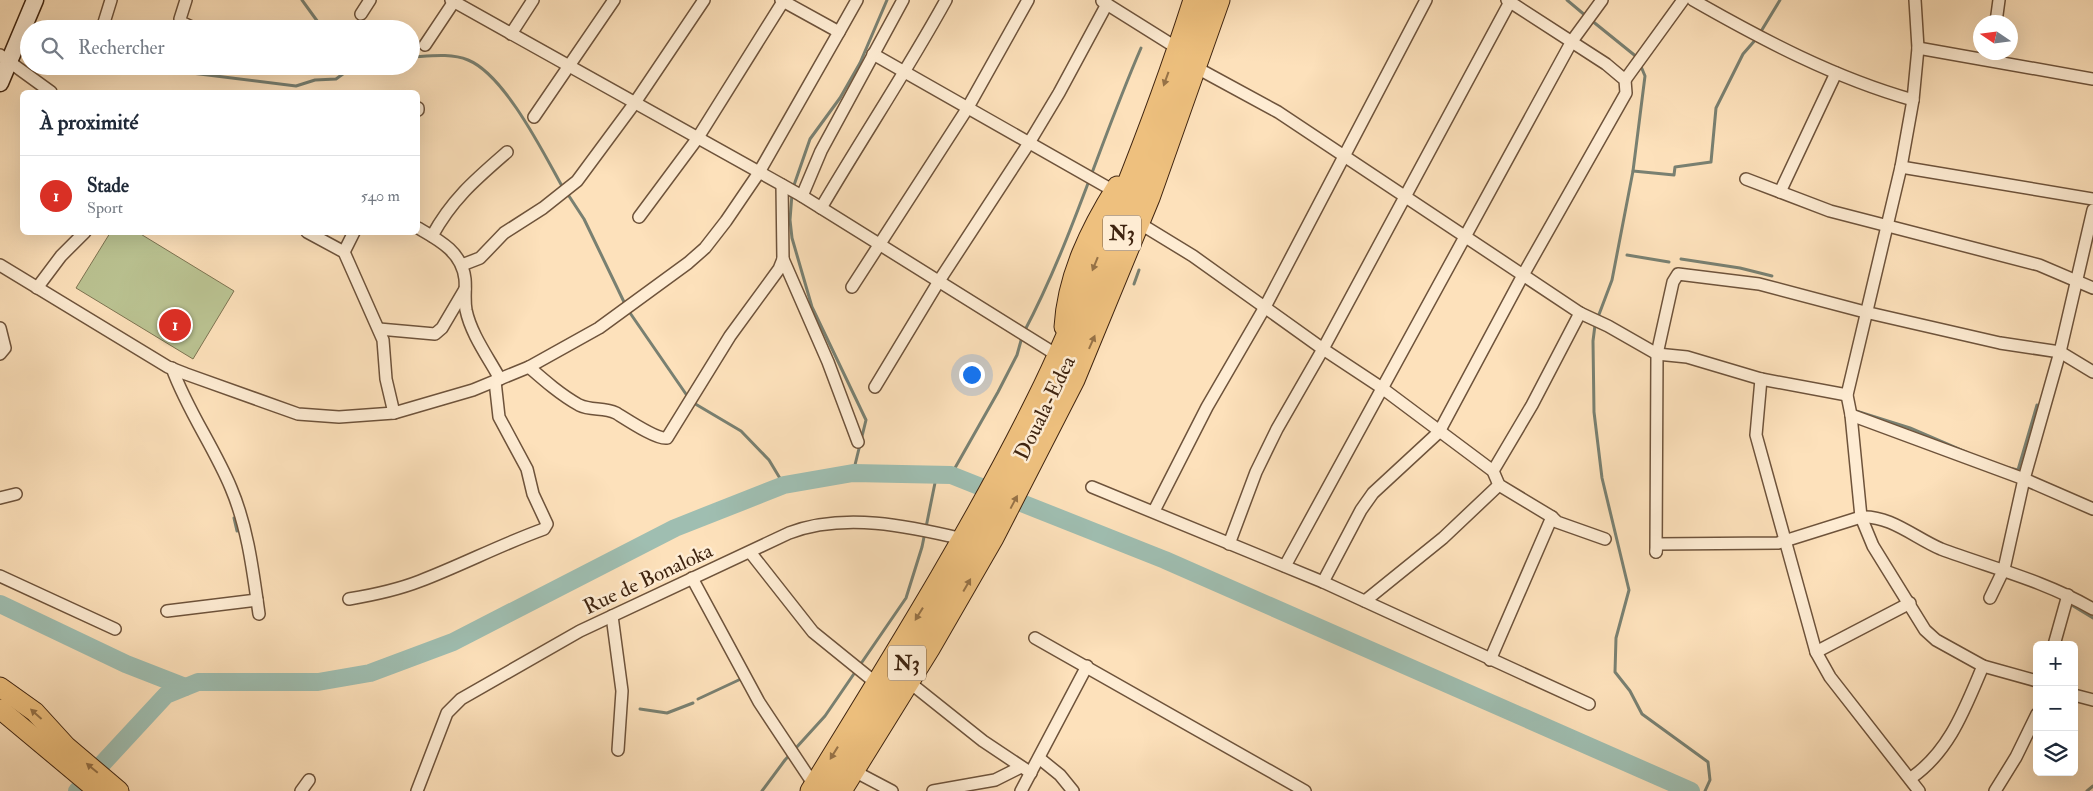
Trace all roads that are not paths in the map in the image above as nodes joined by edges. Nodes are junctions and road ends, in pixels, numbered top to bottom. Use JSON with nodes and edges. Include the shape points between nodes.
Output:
{"nodes":[{"id":1,"x":34,"y":0,"type":"edge"},
{"id":2,"x":112,"y":0,"type":"edge"},
{"id":3,"x":186,"y":0,"type":"edge"},
{"id":4,"x":370,"y":0,"type":"edge"},
{"id":5,"x":533,"y":0,"type":"edge"},
{"id":6,"x":614,"y":0,"type":"edge"},
{"id":7,"x":704,"y":0,"type":"edge"},
{"id":8,"x":783,"y":0,"type":"edge"},
{"id":9,"x":857,"y":0,"type":"edge"},
{"id":10,"x":903,"y":0,"type":"edge"},
{"id":11,"x":946,"y":0,"type":"edge"},
{"id":12,"x":1028,"y":0,"type":"edge"},
{"id":13,"x":1193,"y":0,"type":"edge"},
{"id":14,"x":1208,"y":0,"type":"edge"},
{"id":15,"x":1220,"y":0,"type":"edge"},
{"id":16,"x":1426,"y":0,"type":"edge"},
{"id":17,"x":1602,"y":0,"type":"edge"},
{"id":18,"x":1683,"y":0,"type":"edge"},
{"id":19,"x":1693,"y":0,"type":"edge"},
{"id":20,"x":1915,"y":0,"type":"edge"},
{"id":21,"x":1999,"y":0,"type":"edge"},
{"id":22,"x":454,"y":1,"type":"edge"},
{"id":23,"x":1509,"y":1,"type":"edge"},
{"id":24,"x":1104,"y":2,"type":"edge"},
{"id":25,"x":361,"y":14,"type":"dead end"},
{"id":26,"x":1997,"y":15,"type":"edge"},
{"id":27,"x":24,"y":20,"type":"edge"},
{"id":28,"x":105,"y":20,"type":"edge"},
{"id":29,"x":180,"y":20,"type":"edge"},
{"id":30,"x":20,"y":28,"type":"edge"},
{"id":31,"x":839,"y":32,"type":"junction"},
{"id":32,"x":511,"y":34,"type":"junction"},
{"id":33,"x":1572,"y":41,"type":"junction"},
{"id":34,"x":425,"y":45,"type":"dead end"},
{"id":35,"x":1177,"y":48,"type":"junction"},
{"id":36,"x":1918,"y":48,"type":"junction"},
{"id":37,"x":872,"y":54,"type":"junction"},
{"id":38,"x":1973,"y":55,"type":"edge"},
{"id":39,"x":5,"y":59,"type":"edge"},
{"id":40,"x":2006,"y":60,"type":"edge"},
{"id":41,"x":569,"y":67,"type":"junction"},
{"id":42,"x":1197,"y":68,"type":"junction"},
{"id":43,"x":20,"y":70,"type":"edge"},
{"id":44,"x":905,"y":73,"type":"junction"},
{"id":45,"x":1836,"y":73,"type":"junction"},
{"id":46,"x":27,"y":75,"type":"edge"},
{"id":47,"x":2093,"y":79,"type":"edge"},
{"id":48,"x":1625,"y":80,"type":"junction"},
{"id":49,"x":0,"y":83,"type":"edge"},
{"id":50,"x":48,"y":90,"type":"edge"},
{"id":51,"x":1913,"y":100,"type":"junction"},
{"id":52,"x":634,"y":104,"type":"junction"},
{"id":53,"x":967,"y":109,"type":"junction"},
{"id":54,"x":534,"y":117,"type":"dead end"},
{"id":55,"x":697,"y":139,"type":"junction"},
{"id":56,"x":1029,"y":143,"type":"junction"},
{"id":57,"x":1141,"y":150,"type":"junction"},
{"id":58,"x":507,"y":152,"type":"dead end"},
{"id":59,"x":1345,"y":156,"type":"junction"},
{"id":60,"x":1901,"y":167,"type":"junction"},
{"id":61,"x":758,"y":174,"type":"junction"},
{"id":62,"x":1746,"y":179,"type":"dead end"},
{"id":63,"x":782,"y":185,"type":"junction"},
{"id":64,"x":1114,"y":191,"type":"junction"},
{"id":65,"x":1780,"y":192,"type":"junction"},
{"id":66,"x":802,"y":196,"type":"junction"},
{"id":67,"x":1404,"y":196,"type":"junction"},
{"id":68,"x":2093,"y":199,"type":"edge"},
{"id":69,"x":821,"y":208,"type":"junction"},
{"id":70,"x":2093,"y":210,"type":"edge"},
{"id":71,"x":639,"y":217,"type":"dead end"},
{"id":72,"x":1139,"y":223,"type":"junction"},
{"id":73,"x":1887,"y":227,"type":"junction"},
{"id":74,"x":420,"y":229,"type":"edge"},
{"id":75,"x":82,"y":235,"type":"edge"},
{"id":76,"x":313,"y":235,"type":"edge"},
{"id":77,"x":352,"y":235,"type":"edge"},
{"id":78,"x":432,"y":236,"type":"junction"},
{"id":79,"x":1464,"y":236,"type":"junction"},
{"id":80,"x":878,"y":244,"type":"junction"},
{"id":81,"x":344,"y":252,"type":"junction"},
{"id":82,"x":783,"y":259,"type":"junction"},
{"id":83,"x":0,"y":265,"type":"edge"},
{"id":84,"x":462,"y":265,"type":"junction"},
{"id":85,"x":1523,"y":275,"type":"junction"},
{"id":86,"x":2076,"y":280,"type":"junction"},
{"id":87,"x":939,"y":281,"type":"junction"},
{"id":88,"x":852,"y":286,"type":"dead end"},
{"id":89,"x":37,"y":288,"type":"junction"},
{"id":90,"x":2093,"y":288,"type":"edge"},
{"id":91,"x":465,"y":289,"type":"junction"},
{"id":92,"x":1265,"y":307,"type":"junction"},
{"id":93,"x":1866,"y":312,"type":"junction"},
{"id":94,"x":1580,"y":313,"type":"junction"},
{"id":95,"x":0,"y":328,"type":"edge"},
{"id":96,"x":379,"y":329,"type":"junction"},
{"id":97,"x":1060,"y":349,"type":"junction"},
{"id":98,"x":1323,"y":350,"type":"junction"},
{"id":99,"x":2060,"y":352,"type":"junction"},
{"id":100,"x":0,"y":354,"type":"edge"},
{"id":101,"x":1657,"y":354,"type":"junction"},
{"id":102,"x":530,"y":367,"type":"junction"},
{"id":103,"x":172,"y":368,"type":"junction"},
{"id":104,"x":2093,"y":372,"type":"edge"},
{"id":105,"x":1761,"y":379,"type":"junction"},
{"id":106,"x":497,"y":380,"type":"junction"},
{"id":107,"x":875,"y":387,"type":"dead end"},
{"id":108,"x":1382,"y":388,"type":"junction"},
{"id":109,"x":1847,"y":395,"type":"junction"},
{"id":110,"x":394,"y":413,"type":"junction"},
{"id":111,"x":1851,"y":415,"type":"junction"},
{"id":112,"x":1439,"y":432,"type":"junction"},
{"id":113,"x":858,"y":442,"type":"dead end"},
{"id":114,"x":1020,"y":459,"type":"junction"},
{"id":115,"x":1493,"y":471,"type":"junction"},
{"id":116,"x":2024,"y":479,"type":"junction"},
{"id":117,"x":1499,"y":485,"type":"junction"},
{"id":118,"x":1092,"y":487,"type":"dead end"},
{"id":119,"x":16,"y":494,"type":"dead end"},
{"id":120,"x":0,"y":498,"type":"edge"},
{"id":121,"x":2093,"y":510,"type":"edge"},
{"id":122,"x":1154,"y":512,"type":"junction"},
{"id":123,"x":1861,"y":516,"type":"junction"},
{"id":124,"x":1552,"y":517,"type":"junction"},
{"id":125,"x":977,"y":534,"type":"junction"},
{"id":126,"x":1605,"y":539,"type":"dead end"},
{"id":127,"x":1784,"y":540,"type":"junction"},
{"id":128,"x":1229,"y":544,"type":"junction"},
{"id":129,"x":750,"y":552,"type":"junction"},
{"id":130,"x":1285,"y":566,"type":"junction"},
{"id":131,"x":2004,"y":569,"type":"junction"},
{"id":132,"x":0,"y":576,"type":"edge"},
{"id":133,"x":692,"y":578,"type":"junction"},
{"id":134,"x":1323,"y":582,"type":"junction"},
{"id":135,"x":2068,"y":595,"type":"junction"},
{"id":136,"x":1990,"y":598,"type":"dead end"},
{"id":137,"x":257,"y":600,"type":"junction"},
{"id":138,"x":348,"y":600,"type":"dead end"},
{"id":139,"x":1365,"y":601,"type":"junction"},
{"id":140,"x":1910,"y":603,"type":"junction"},
{"id":141,"x":2093,"y":609,"type":"edge"},
{"id":142,"x":167,"y":611,"type":"dead end"},
{"id":143,"x":259,"y":614,"type":"dead end"},
{"id":144,"x":612,"y":616,"type":"junction"},
{"id":145,"x":115,"y":629,"type":"dead end"},
{"id":146,"x":1035,"y":638,"type":"dead end"},
{"id":147,"x":2055,"y":641,"type":"edge"},
{"id":148,"x":1816,"y":652,"type":"junction"},
{"id":149,"x":1490,"y":660,"type":"junction"},
{"id":150,"x":1087,"y":666,"type":"junction"},
{"id":151,"x":1983,"y":666,"type":"junction"},
{"id":152,"x":2033,"y":680,"type":"edge"},
{"id":153,"x":910,"y":682,"type":"junction"},
{"id":154,"x":876,"y":683,"type":"junction"},
{"id":155,"x":0,"y":687,"type":"edge"},
{"id":156,"x":2078,"y":696,"type":"edge"},
{"id":157,"x":2093,"y":700,"type":"edge"},
{"id":158,"x":1590,"y":704,"type":"dead end"},
{"id":159,"x":0,"y":708,"type":"edge"},
{"id":160,"x":2033,"y":722,"type":"edge"},
{"id":161,"x":618,"y":750,"type":"dead end"},
{"id":162,"x":62,"y":752,"type":"junction"},
{"id":163,"x":1039,"y":758,"type":"junction"},
{"id":164,"x":1026,"y":770,"type":"junction"},
{"id":165,"x":854,"y":771,"type":"junction"},
{"id":166,"x":1912,"y":778,"type":"junction"},
{"id":167,"x":310,"y":780,"type":"dead end"},
{"id":168,"x":817,"y":789,"type":"edge"},
{"id":169,"x":118,"y":790,"type":"edge"},
{"id":170,"x":98,"y":791,"type":"edge"},
{"id":171,"x":301,"y":791,"type":"edge"},
{"id":172,"x":417,"y":791,"type":"edge"},
{"id":173,"x":842,"y":791,"type":"edge"},
{"id":174,"x":892,"y":791,"type":"edge"},
{"id":175,"x":933,"y":791,"type":"edge"},
{"id":176,"x":1021,"y":791,"type":"edge"},
{"id":177,"x":1073,"y":791,"type":"edge"},
{"id":178,"x":1305,"y":791,"type":"edge"},
{"id":179,"x":1920,"y":791,"type":"edge"},
{"id":180,"x":1995,"y":791,"type":"edge"}],
"edges":[{"from":1,"to":27,"type":"main road"},
{"from":2,"to":28,"type":"street"},
{"from":3,"to":29,"type":"street"},
{"from":4,"to":25,"type":"street"},
{"from":5,"to":32,"type":"street"},
{"from":6,"to":41,"type":"street"},
{"from":7,"to":52,"type":"street"},
{"from":8,"to":31,"type":"street"},
{"from":8,"to":55,"type":"street"},
{"from":9,"to":31,"type":"street"},
{"from":10,"to":37,"type":"street"},
{"from":11,"to":44,"type":"street"},
{"from":12,"to":53,"type":"street"},
{"from":13,"to":35,"type":"main road"},
{"from":14,"to":114,"type":"highway","name":"Douala-Edea","number":"N3","via":[[1132,211],[1066,369]]},
{"from":15,"to":42,"type":"main road"},
{"from":16,"to":59,"type":"street"},
{"from":17,"to":33,"type":"street"},
{"from":18,"to":48,"type":"street"},
{"from":19,"to":45,"type":"street","via":[[1768,42]]},
{"from":20,"to":36,"type":"street"},
{"from":21,"to":26,"type":"street"},
{"from":22,"to":32,"type":"street"},
{"from":22,"to":34,"type":"street"},
{"from":23,"to":33,"type":"street"},
{"from":23,"to":67,"type":"street"},
{"from":24,"to":35,"type":"street"},
{"from":24,"to":56,"type":"street","via":[[1059,93]]},
{"from":30,"to":39,"type":"main road"},
{"from":31,"to":61,"type":"street"},
{"from":32,"to":41,"type":"street"},
{"from":33,"to":48,"type":"street"},
{"from":33,"to":79,"type":"street"},
{"from":35,"to":57,"type":"main road","one_way":true},
{"from":36,"to":38,"type":"street"},
{"from":36,"to":51,"type":"street"},
{"from":37,"to":44,"type":"street"},
{"from":37,"to":66,"type":"street","via":[[814,165]]},
{"from":39,"to":43,"type":"street"},
{"from":39,"to":49,"type":"main road"},
{"from":40,"to":47,"type":"street"},
{"from":41,"to":52,"type":"street"},
{"from":41,"to":54,"type":"street"},
{"from":42,"to":59,"type":"street","via":[[1278,112]]},
{"from":42,"to":72,"type":"main road"},
{"from":44,"to":53,"type":"street"},
{"from":44,"to":69,"type":"street"},
{"from":45,"to":51,"type":"street"},
{"from":45,"to":65,"type":"street"},
{"from":46,"to":50,"type":"street"},
{"from":48,"to":85,"type":"street","via":[[1623,100]]},
{"from":51,"to":60,"type":"street"},
{"from":52,"to":55,"type":"street"},
{"from":52,"to":84,"type":"street","via":[[570,187],[504,233],[480,258]]},
{"from":53,"to":56,"type":"street"},
{"from":53,"to":80,"type":"street"},
{"from":55,"to":61,"type":"street"},
{"from":55,"to":71,"type":"street"},
{"from":56,"to":64,"type":"street"},
{"from":56,"to":87,"type":"street"},
{"from":57,"to":64,"type":"main road"},
{"from":57,"to":97,"type":"main road","one_way":true},
{"from":58,"to":78,"type":"street","via":[[458,196]]},
{"from":59,"to":67,"type":"street"},
{"from":59,"to":92,"type":"street"},
{"from":60,"to":68,"type":"street"},
{"from":60,"to":73,"type":"street"},
{"from":61,"to":63,"type":"street"},
{"from":61,"to":102,"type":"street","via":[[705,248],[688,263],[599,328]]},
{"from":62,"to":65,"type":"street"},
{"from":63,"to":66,"type":"street"},
{"from":63,"to":82,"type":"street"},
{"from":64,"to":97,"type":"main road","via":[[1070,284]]},
{"from":65,"to":73,"type":"street","via":[[1830,211]]},
{"from":66,"to":69,"type":"street"},
{"from":67,"to":79,"type":"street"},
{"from":67,"to":98,"type":"street"},
{"from":69,"to":80,"type":"street"},
{"from":70,"to":86,"type":"street"},
{"from":72,"to":92,"type":"street"},
{"from":114,"to":72,"type":"main road","one_way":true,"via":[[1076,380]]},
{"from":73,"to":86,"type":"street","via":[[2039,265]]},
{"from":73,"to":93,"type":"street"},
{"from":74,"to":78,"type":"street"},
{"from":75,"to":89,"type":"street"},
{"from":76,"to":81,"type":"street"},
{"from":77,"to":81,"type":"street"},
{"from":78,"to":84,"type":"street","via":[[457,256]]},
{"from":79,"to":85,"type":"street"},
{"from":79,"to":108,"type":"street"},
{"from":80,"to":87,"type":"street"},
{"from":80,"to":88,"type":"street"},
{"from":81,"to":96,"type":"street"},
{"from":82,"to":102,"type":"street","via":[[730,336],[667,438],[613,412],[592,410],[577,404],[550,386]]},
{"from":82,"to":113,"type":"street","via":[[828,362]]},
{"from":83,"to":89,"type":"street"},
{"from":84,"to":91,"type":"street"},
{"from":85,"to":94,"type":"street"},
{"from":85,"to":112,"type":"street"},
{"from":86,"to":90,"type":"street"},
{"from":86,"to":99,"type":"street"},
{"from":87,"to":97,"type":"street"},
{"from":87,"to":107,"type":"street"},
{"from":89,"to":103,"type":"street"},
{"from":91,"to":96,"type":"street","via":[[435,334]]},
{"from":91,"to":106,"type":"street","via":[[466,310]]},
{"from":92,"to":98,"type":"street"},
{"from":92,"to":122,"type":"street","via":[[1207,407]]},
{"from":93,"to":99,"type":"street","via":[[2000,343]]},
{"from":93,"to":101,"type":"street","via":[[1759,284],[1678,274],[1673,282]]},
{"from":93,"to":109,"type":"street"},
{"from":94,"to":101,"type":"street"},
{"from":94,"to":115,"type":"street"},
{"from":95,"to":100,"type":"street","via":[[5,348]]},
{"from":96,"to":110,"type":"street"},
{"from":97,"to":114,"type":"main road"},
{"from":98,"to":108,"type":"street"},
{"from":98,"to":128,"type":"street","via":[[1260,463]]},
{"from":99,"to":104,"type":"street"},
{"from":99,"to":116,"type":"street"},
{"from":101,"to":105,"type":"street","via":[[1688,357]]},
{"from":101,"to":127,"type":"street","via":[[1656,552],[1657,544],[1758,544]]},
{"from":102,"to":106,"type":"street"},
{"from":103,"to":110,"type":"street","via":[[298,414],[339,417]]},
{"from":103,"to":137,"type":"street","via":[[236,502],[243,522]]},
{"from":105,"to":109,"type":"street"},
{"from":105,"to":127,"type":"street","via":[[1756,435]]},
{"from":106,"to":110,"type":"street"},
{"from":106,"to":138,"type":"street","via":[[499,417],[527,469],[533,494],[547,524],[544,529],[419,581]]},
{"from":108,"to":112,"type":"street"},
{"from":108,"to":130,"type":"street"},
{"from":109,"to":111,"type":"street"},
{"from":111,"to":116,"type":"street"},
{"from":111,"to":123,"type":"street"},
{"from":112,"to":115,"type":"street"},
{"from":112,"to":134,"type":"street","via":[[1373,492]]},
{"from":114,"to":125,"type":"highway","name":"Douala-Edea","number":"N3"},
{"from":115,"to":117,"type":"street"},
{"from":116,"to":121,"type":"street"},
{"from":116,"to":131,"type":"street"},
{"from":117,"to":124,"type":"street"},
{"from":117,"to":139,"type":"street","via":[[1450,533]]},
{"from":118,"to":122,"type":"street"},
{"from":119,"to":120,"type":"street"},
{"from":122,"to":128,"type":"street"},
{"from":123,"to":127,"type":"street"},
{"from":123,"to":131,"type":"street","via":[[1881,518],[1922,541]]},
{"from":123,"to":140,"type":"street","via":[[1873,546]]},
{"from":124,"to":126,"type":"street","via":[[1557,522]]},
{"from":124,"to":149,"type":"street"},
{"from":125,"to":129,"type":"street","name":"Rue de Bonaloka","via":[[889,524],[820,525],[789,533]]},
{"from":153,"to":125,"type":"main road","one_way":true},
{"from":125,"to":154,"type":"main road","one_way":true},
{"from":125,"to":168,"type":"highway","name":"Douala-Edea","number":"N3","via":[[915,649]]},
{"from":127,"to":148,"type":"street"},
{"from":128,"to":130,"type":"street"},
{"from":129,"to":133,"type":"street","name":"Rue de Bonaloka"},
{"from":129,"to":154,"type":"street","via":[[813,632]]},
{"from":130,"to":134,"type":"street"},
{"from":131,"to":135,"type":"street"},
{"from":131,"to":136,"type":"street"},
{"from":132,"to":145,"type":"street"},
{"from":133,"to":144,"type":"street","name":"Rue de Bonaloka"},
{"from":133,"to":168,"type":"street","via":[[759,702]]},
{"from":134,"to":139,"type":"street"},
{"from":135,"to":141,"type":"street"},
{"from":135,"to":147,"type":"street"},
{"from":137,"to":142,"type":"street"},
{"from":137,"to":143,"type":"street"},
{"from":139,"to":149,"type":"street"},
{"from":140,"to":148,"type":"street"},
{"from":140,"to":151,"type":"street","via":[[1925,630],[1936,640]]},
{"from":144,"to":161,"type":"street","via":[[622,691]]},
{"from":144,"to":172,"type":"street","name":"Rue de Bonaloka","via":[[580,631],[454,705],[447,713]]},
{"from":146,"to":150,"type":"street"},
{"from":148,"to":166,"type":"street","via":[[1830,677]]},
{"from":149,"to":158,"type":"street"},
{"from":150,"to":163,"type":"street"},
{"from":150,"to":178,"type":"street"},
{"from":151,"to":152,"type":"street"},
{"from":151,"to":166,"type":"street","via":[[1948,740],[1924,769]]},
{"from":153,"to":164,"type":"street"},
{"from":153,"to":165,"type":"main road"},
{"from":154,"to":168,"type":"main road","one_way":true},
{"from":162,"to":155,"type":"main road","one_way":true,"via":[[35,712]]},
{"from":156,"to":157,"type":"street"},
{"from":159,"to":162,"type":"main road"},
{"from":160,"to":180,"type":"street"},
{"from":169,"to":162,"type":"main road","one_way":true},
{"from":162,"to":170,"type":"main road"},
{"from":163,"to":164,"type":"street"},
{"from":163,"to":177,"type":"street"},
{"from":164,"to":175,"type":"street","via":[[995,780]]},
{"from":164,"to":176,"type":"street"},
{"from":165,"to":173,"type":"main road"},
{"from":165,"to":174,"type":"street"},
{"from":166,"to":179,"type":"street"},
{"from":167,"to":171,"type":"street"}]}
